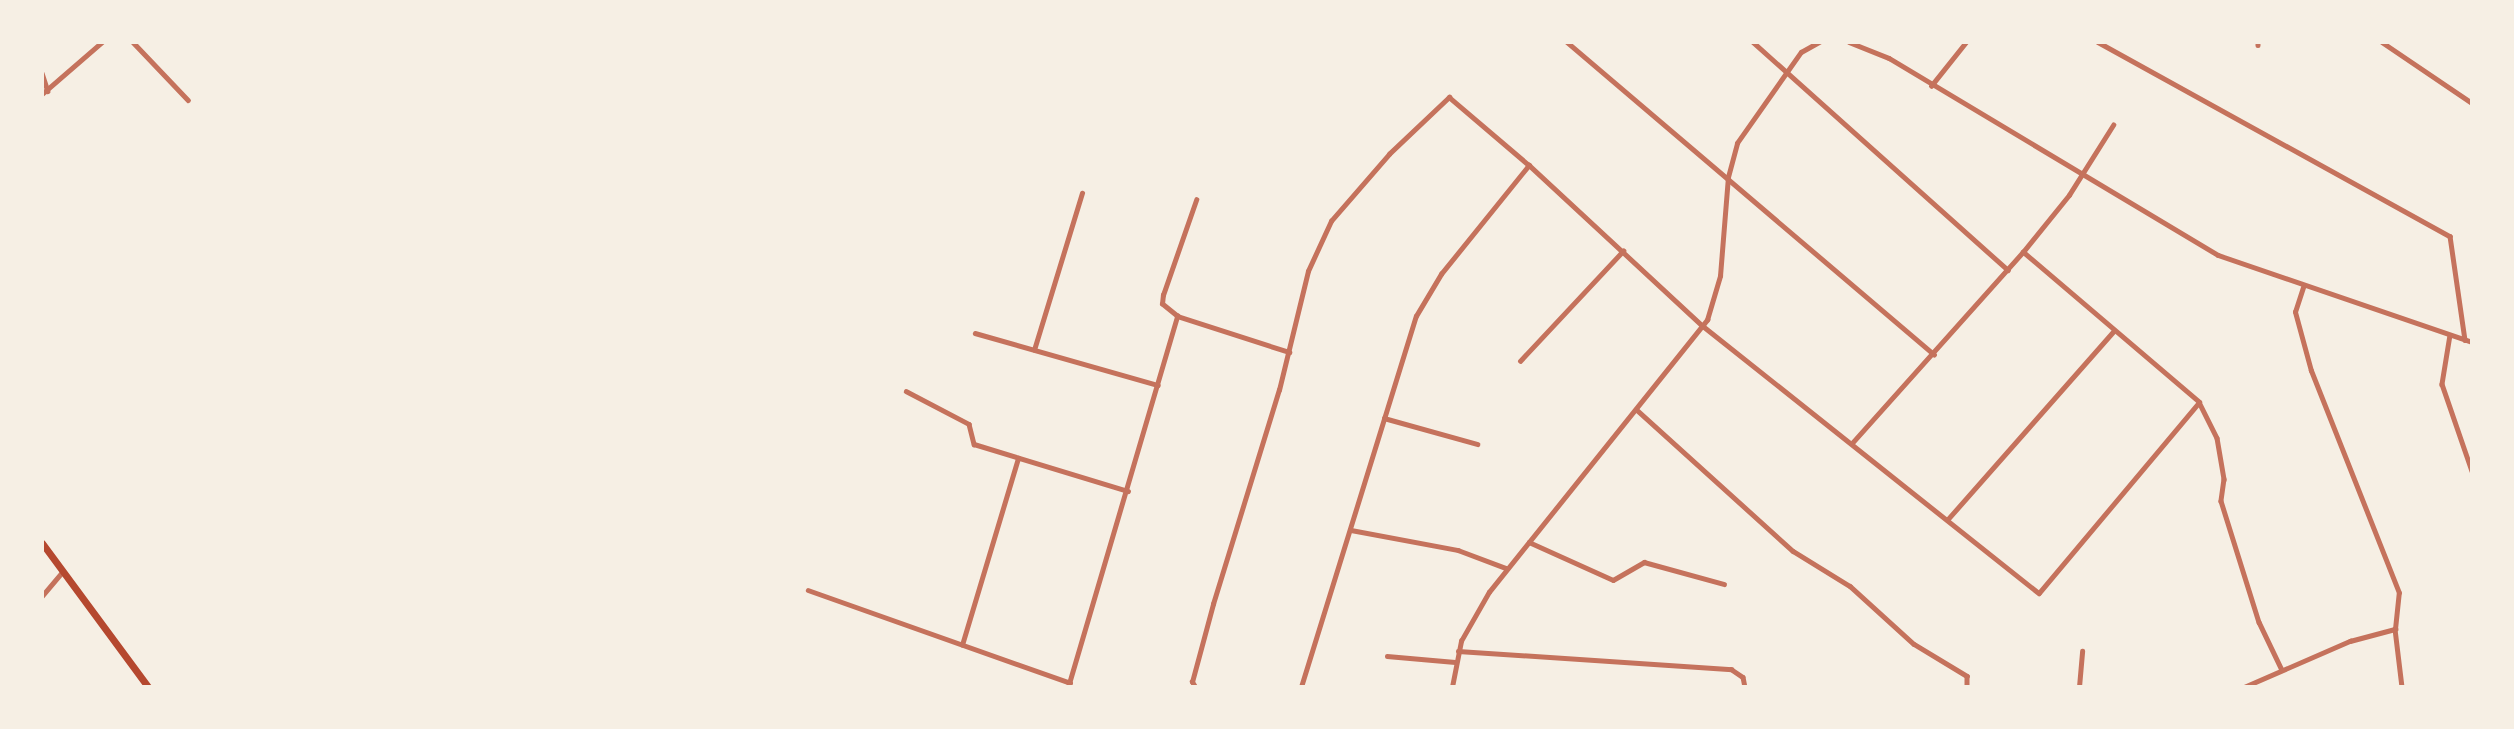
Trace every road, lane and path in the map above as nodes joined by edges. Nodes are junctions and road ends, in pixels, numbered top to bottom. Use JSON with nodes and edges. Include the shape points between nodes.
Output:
{"nodes":[{"id":1,"x":102,"y":42,"type":"edge"},
{"id":2,"x":133,"y":42,"type":"edge"},
{"id":3,"x":1567,"y":42,"type":"edge"},
{"id":4,"x":1753,"y":42,"type":"edge"},
{"id":5,"x":1818,"y":42,"type":"edge"},
{"id":6,"x":1849,"y":42,"type":"edge"},
{"id":7,"x":1966,"y":42,"type":"edge"},
{"id":8,"x":2098,"y":42,"type":"edge"},
{"id":9,"x":2382,"y":42,"type":"edge"},
{"id":10,"x":1786,"y":72,"type":"junction"},
{"id":11,"x":42,"y":73,"type":"edge"},
{"id":12,"x":1931,"y":86,"type":"junction"},
{"id":13,"x":48,"y":91,"type":"junction"},
{"id":14,"x":42,"y":94,"type":"edge"},
{"id":15,"x":188,"y":100,"type":"dead end"},
{"id":16,"x":2472,"y":103,"type":"edge"},
{"id":17,"x":2113,"y":125,"type":"dead end"},
{"id":18,"x":1529,"y":165,"type":"junction"},
{"id":19,"x":2085,"y":173,"type":"junction"},
{"id":20,"x":1728,"y":177,"type":"junction"},
{"id":21,"x":1082,"y":192,"type":"dead end"},
{"id":22,"x":1196,"y":200,"type":"dead end"},
{"id":23,"x":1623,"y":251,"type":"junction"},
{"id":24,"x":2024,"y":252,"type":"junction"},
{"id":25,"x":2008,"y":270,"type":"junction"},
{"id":26,"x":2303,"y":287,"type":"junction"},
{"id":27,"x":1177,"y":315,"type":"junction"},
{"id":28,"x":1703,"y":326,"type":"junction"},
{"id":29,"x":2114,"y":331,"type":"junction"},
{"id":30,"x":975,"y":333,"type":"dead end"},
{"id":31,"x":2450,"y":335,"type":"junction"},
{"id":32,"x":2465,"y":340,"type":"junction"},
{"id":33,"x":2472,"y":342,"type":"edge"},
{"id":34,"x":1034,"y":350,"type":"junction"},
{"id":35,"x":1289,"y":352,"type":"junction"},
{"id":36,"x":1934,"y":354,"type":"junction"},
{"id":37,"x":1520,"y":361,"type":"dead end"},
{"id":38,"x":1158,"y":385,"type":"junction"},
{"id":39,"x":906,"y":392,"type":"dead end"},
{"id":40,"x":2199,"y":402,"type":"junction"},
{"id":41,"x":1637,"y":410,"type":"junction"},
{"id":42,"x":1384,"y":418,"type":"junction"},
{"id":43,"x":1853,"y":442,"type":"junction"},
{"id":44,"x":1477,"y":444,"type":"dead end"},
{"id":45,"x":1018,"y":458,"type":"junction"},
{"id":46,"x":2472,"y":471,"type":"edge"},
{"id":47,"x":1128,"y":491,"type":"junction"},
{"id":48,"x":1948,"y":519,"type":"junction"},
{"id":49,"x":1351,"y":530,"type":"junction"},
{"id":50,"x":1529,"y":542,"type":"junction"},
{"id":51,"x":42,"y":543,"type":"edge"},
{"id":52,"x":1506,"y":568,"type":"junction"},
{"id":53,"x":61,"y":573,"type":"junction"},
{"id":54,"x":1724,"y":584,"type":"dead end"},
{"id":55,"x":808,"y":590,"type":"dead end"},
{"id":56,"x":42,"y":596,"type":"edge"},
{"id":57,"x":2395,"y":629,"type":"junction"},
{"id":58,"x":962,"y":645,"type":"junction"},
{"id":59,"x":1458,"y":651,"type":"junction"},
{"id":60,"x":2082,"y":651,"type":"dead end"},
{"id":61,"x":1387,"y":656,"type":"dead end"},
{"id":62,"x":1455,"y":662,"type":"junction"},
{"id":63,"x":2282,"y":670,"type":"junction"},
{"id":64,"x":1069,"y":685,"type":"edge"},
{"id":65,"x":1192,"y":685,"type":"edge"},
{"id":66,"x":148,"y":687,"type":"edge"},
{"id":67,"x":1300,"y":687,"type":"edge"},
{"id":68,"x":1452,"y":687,"type":"edge"},
{"id":69,"x":1745,"y":687,"type":"edge"},
{"id":70,"x":1967,"y":687,"type":"edge"},
{"id":71,"x":2079,"y":687,"type":"edge"},
{"id":72,"x":2244,"y":687,"type":"edge"},
{"id":73,"x":2402,"y":687,"type":"edge"}],
"edges":[{"from":1,"to":13,"type":"street"},
{"from":2,"to":15,"type":"street"},
{"from":3,"to":20,"type":"street"},
{"from":4,"to":10,"type":"street"},
{"from":5,"to":10,"type":"street","via":[[1801,52]]},
{"from":6,"to":12,"type":"street","via":[[1867,46]]},
{"from":7,"to":12,"type":"street"},
{"from":8,"to":32,"type":"street","via":[[2450,236]]},
{"from":9,"to":16,"type":"street"},
{"from":10,"to":20,"type":"street","via":[[1749,120]]},
{"from":10,"to":25,"type":"street"},
{"from":11,"to":13,"type":"street"},
{"from":12,"to":19,"type":"street"},
{"from":13,"to":14,"type":"street"},
{"from":17,"to":19,"type":"street"},
{"from":18,"to":23,"type":"street"},
{"from":18,"to":35,"type":"street","via":[[1453,99],[1444,99],[1331,221],[1308,272]]},
{"from":18,"to":42,"type":"street","via":[[1426,299]]},
{"from":19,"to":24,"type":"street"},
{"from":19,"to":26,"type":"street","via":[[2218,255]]},
{"from":20,"to":28,"type":"street","via":[[1720,276]]},
{"from":20,"to":36,"type":"street"},
{"from":21,"to":34,"type":"street"},
{"from":22,"to":27,"type":"street","via":[[1163,295],[1162,304]]},
{"from":23,"to":28,"type":"street"},
{"from":23,"to":37,"type":"street"},
{"from":24,"to":25,"type":"street"},
{"from":24,"to":29,"type":"street"},
{"from":25,"to":36,"type":"street"},
{"from":26,"to":31,"type":"street"},
{"from":26,"to":57,"type":"street","via":[[2295,312],[2315,381],[2399,593]]},
{"from":27,"to":35,"type":"street"},
{"from":27,"to":38,"type":"street"},
{"from":28,"to":41,"type":"street"},
{"from":28,"to":43,"type":"street"},
{"from":29,"to":40,"type":"street"},
{"from":29,"to":48,"type":"street"},
{"from":30,"to":34,"type":"street"},
{"from":31,"to":32,"type":"street"},
{"from":31,"to":46,"type":"street","via":[[2442,384]]},
{"from":32,"to":33,"type":"street"},
{"from":34,"to":38,"type":"street"},
{"from":35,"to":65,"type":"street"},
{"from":36,"to":43,"type":"street"},
{"from":38,"to":47,"type":"street"},
{"from":39,"to":45,"type":"street","via":[[969,424],[974,444]]},
{"from":40,"to":48,"type":"street","via":[[2039,593]]},
{"from":40,"to":63,"type":"street","via":[[2217,438],[2224,479],[2221,501],[2259,622]]},
{"from":41,"to":50,"type":"street"},
{"from":41,"to":70,"type":"street","via":[[1793,551],[1850,586],[1914,644],[1967,676]]},
{"from":42,"to":44,"type":"street"},
{"from":42,"to":49,"type":"street"},
{"from":43,"to":48,"type":"street"},
{"from":45,"to":47,"type":"street"},
{"from":45,"to":58,"type":"street"},
{"from":47,"to":64,"type":"street"},
{"from":49,"to":52,"type":"street","via":[[1458,550]]},
{"from":49,"to":67,"type":"street"},
{"from":50,"to":52,"type":"street"},
{"from":50,"to":54,"type":"street","via":[[1613,580],[1644,562]]},
{"from":51,"to":53,"type":"main road"},
{"from":52,"to":59,"type":"street","via":[[1468,626]]},
{"from":53,"to":56,"type":"street"},
{"from":53,"to":66,"type":"main road"},
{"from":55,"to":58,"type":"street"},
{"from":57,"to":63,"type":"street","via":[[2350,641]]},
{"from":57,"to":73,"type":"street"},
{"from":58,"to":64,"type":"street"},
{"from":59,"to":62,"type":"street"},
{"from":59,"to":69,"type":"street","via":[[1731,669],[1743,677]]},
{"from":60,"to":71,"type":"street"},
{"from":61,"to":62,"type":"street"},
{"from":62,"to":68,"type":"street"},
{"from":63,"to":72,"type":"street"}]}
